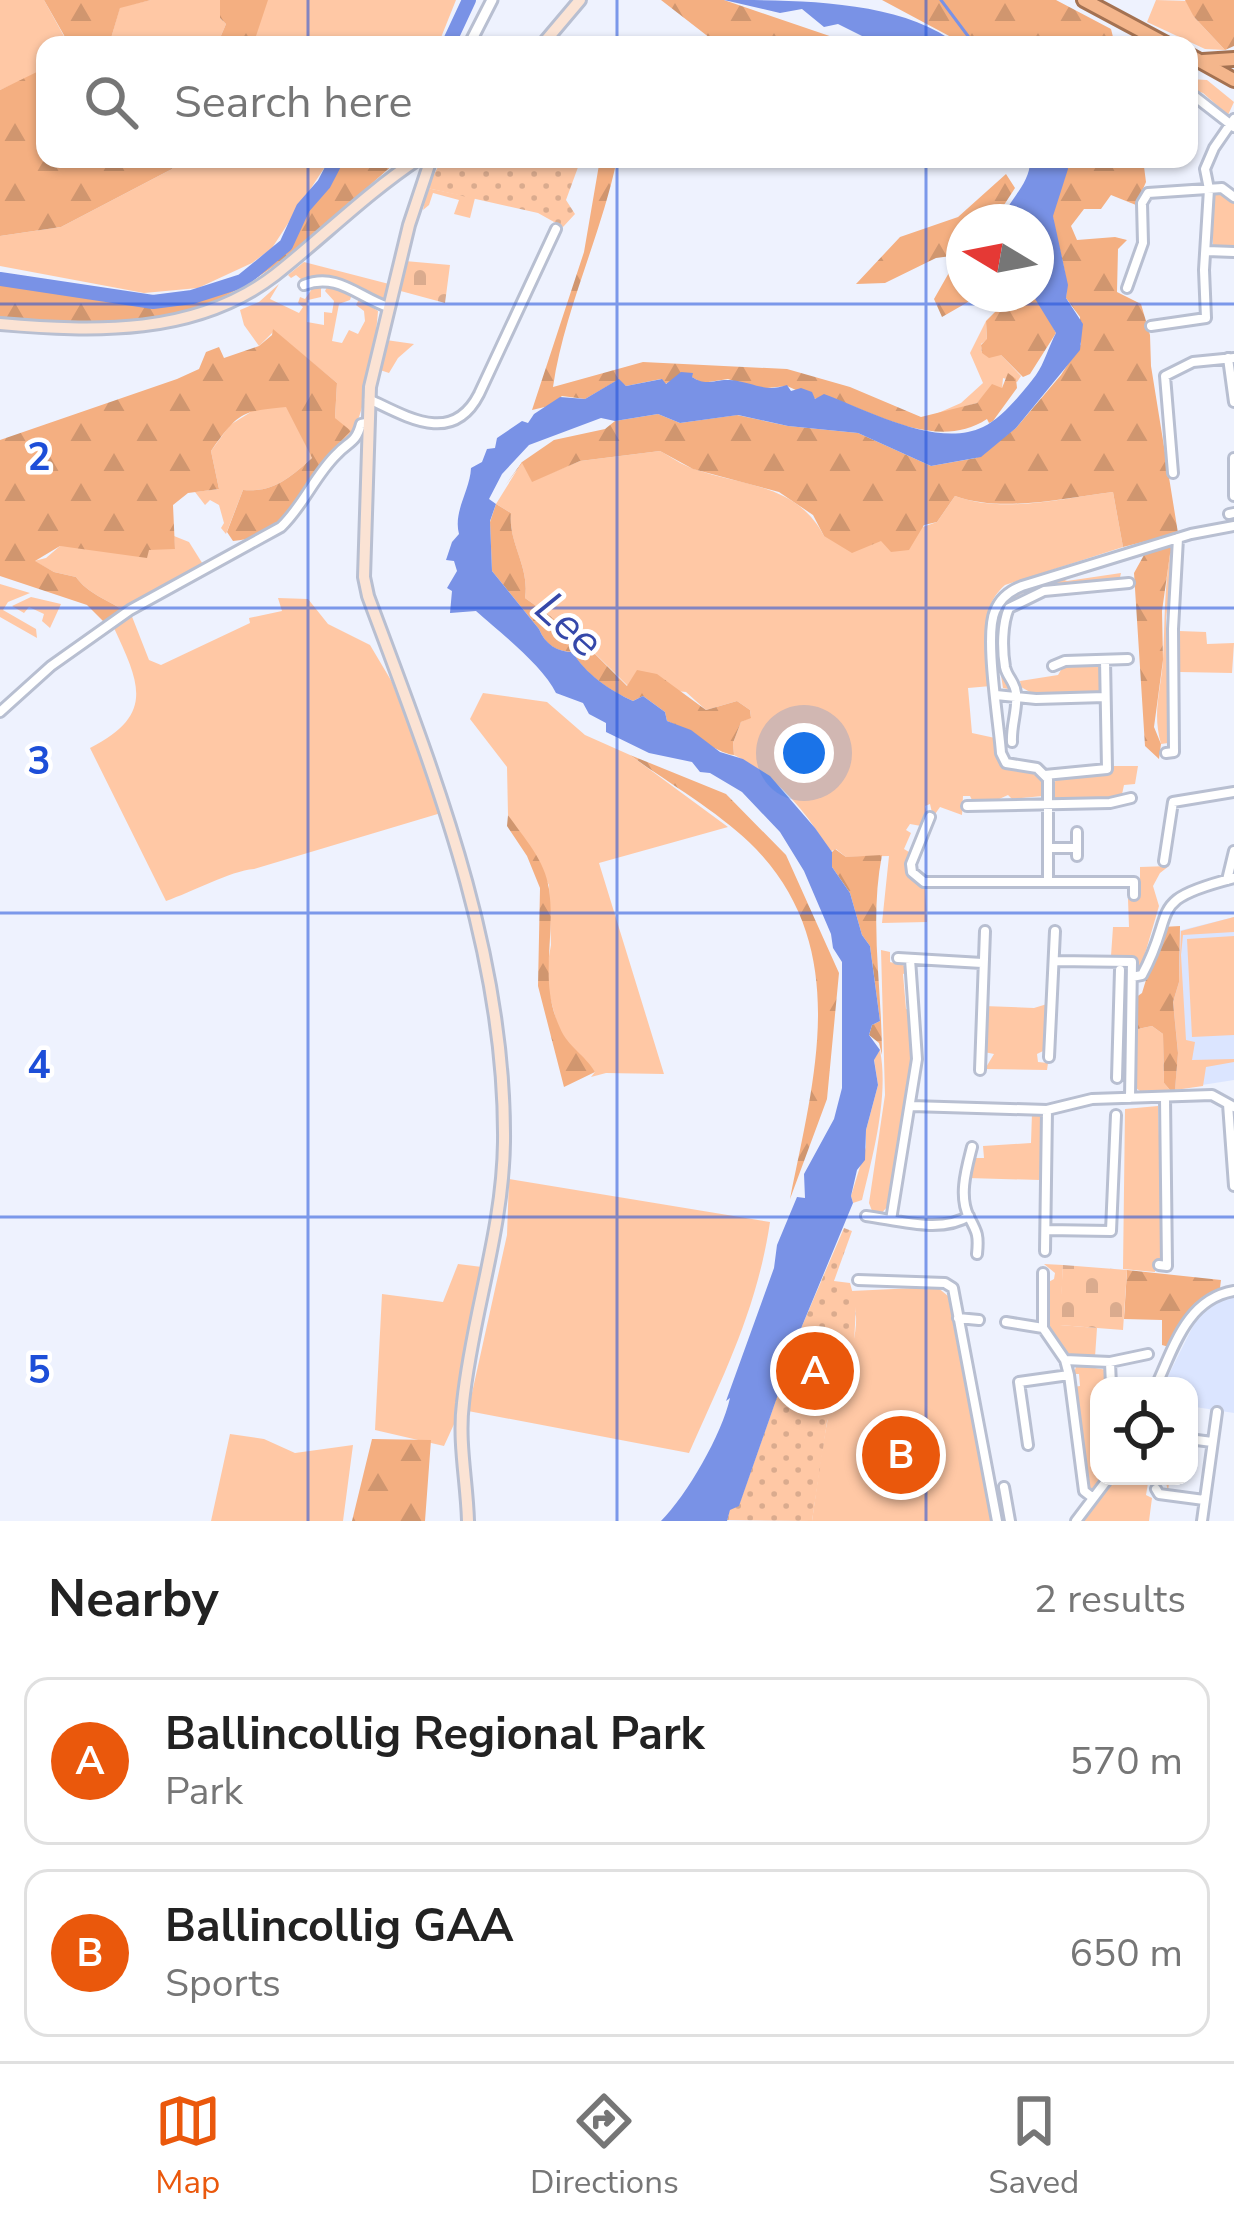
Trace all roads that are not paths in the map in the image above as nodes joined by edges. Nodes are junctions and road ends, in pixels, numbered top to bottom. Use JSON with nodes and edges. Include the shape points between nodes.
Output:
{"nodes":[{"id":1,"x":492,"y":0,"type":"edge"},
{"id":2,"x":580,"y":0,"type":"edge"},
{"id":3,"x":1084,"y":0,"type":"edge"},
{"id":4,"x":474,"y":36,"type":"edge"},
{"id":5,"x":550,"y":36,"type":"edge"},
{"id":6,"x":1151,"y":36,"type":"edge"},
{"id":7,"x":1198,"y":58,"type":"edge"},
{"id":8,"x":1234,"y":58,"type":"edge"},
{"id":9,"x":1198,"y":60,"type":"edge"},
{"id":10,"x":1234,"y":80,"type":"edge"},
{"id":11,"x":1198,"y":99,"type":"edge"},
{"id":12,"x":1232,"y":124,"type":"edge"},
{"id":13,"x":407,"y":168,"type":"edge"},
{"id":14,"x":428,"y":168,"type":"edge"},
{"id":15,"x":1209,"y":189,"type":"junction"},
{"id":16,"x":1234,"y":197,"type":"edge"},
{"id":17,"x":556,"y":229,"type":"dead end"},
{"id":18,"x":1208,"y":251,"type":"junction"},
{"id":19,"x":1234,"y":252,"type":"edge"},
{"id":20,"x":304,"y":285,"type":"dead end"},
{"id":21,"x":1127,"y":288,"type":"dead end"},
{"id":22,"x":388,"y":307,"type":"junction"},
{"id":23,"x":0,"y":324,"type":"edge"},
{"id":24,"x":1151,"y":326,"type":"dead end"},
{"id":25,"x":1231,"y":358,"type":"edge"},
{"id":26,"x":368,"y":399,"type":"junction"},
{"id":27,"x":1234,"y":402,"type":"edge"},
{"id":28,"x":366,"y":423,"type":"junction"},
{"id":29,"x":1234,"y":458,"type":"edge"},
{"id":30,"x":1173,"y":473,"type":"dead end"},
{"id":31,"x":1234,"y":496,"type":"edge"},
{"id":32,"x":1234,"y":526,"type":"edge"},
{"id":33,"x":1178,"y":538,"type":"junction"},
{"id":34,"x":1129,"y":583,"type":"dead end"},
{"id":35,"x":1128,"y":659,"type":"dead end"},
{"id":36,"x":1105,"y":660,"type":"junction"},
{"id":37,"x":1053,"y":666,"type":"dead end"},
{"id":38,"x":996,"y":695,"type":"junction"},
{"id":39,"x":1017,"y":696,"type":"junction"},
{"id":40,"x":1105,"y":697,"type":"junction"},
{"id":41,"x":0,"y":712,"type":"edge"},
{"id":42,"x":1012,"y":742,"type":"dead end"},
{"id":43,"x":1166,"y":753,"type":"dead end"},
{"id":44,"x":1046,"y":775,"type":"junction"},
{"id":45,"x":1234,"y":792,"type":"edge"},
{"id":46,"x":1131,"y":798,"type":"dead end"},
{"id":47,"x":1047,"y":804,"type":"junction"},
{"id":48,"x":968,"y":806,"type":"dead end"},
{"id":49,"x":930,"y":817,"type":"dead end"},
{"id":50,"x":910,"y":830,"type":"dead end"},
{"id":51,"x":1077,"y":832,"type":"dead end"},
{"id":52,"x":922,"y":834,"type":"junction"},
{"id":53,"x":1048,"y":848,"type":"junction"},
{"id":54,"x":1234,"y":851,"type":"edge"},
{"id":55,"x":1164,"y":861,"type":"dead end"},
{"id":56,"x":1230,"y":879,"type":"edge"},
{"id":57,"x":1048,"y":882,"type":"junction"},
{"id":58,"x":1134,"y":895,"type":"dead end"},
{"id":59,"x":985,"y":931,"type":"dead end"},
{"id":60,"x":1055,"y":931,"type":"dead end"},
{"id":61,"x":898,"y":958,"type":"dead end"},
{"id":62,"x":910,"y":959,"type":"junction"},
{"id":63,"x":1054,"y":961,"type":"junction"},
{"id":64,"x":982,"y":963,"type":"junction"},
{"id":65,"x":1120,"y":970,"type":"dead end"},
{"id":66,"x":1132,"y":977,"type":"junction"},
{"id":67,"x":1124,"y":1027,"type":"junction"},
{"id":68,"x":1049,"y":1057,"type":"dead end"},
{"id":69,"x":980,"y":1070,"type":"dead end"},
{"id":70,"x":1117,"y":1078,"type":"dead end"},
{"id":71,"x":1130,"y":1098,"type":"junction"},
{"id":72,"x":1165,"y":1098,"type":"junction"},
{"id":73,"x":911,"y":1106,"type":"junction"},
{"id":74,"x":1231,"y":1106,"type":"edge"},
{"id":75,"x":1047,"y":1110,"type":"junction"},
{"id":76,"x":1116,"y":1115,"type":"dead end"},
{"id":77,"x":972,"y":1147,"type":"dead end"},
{"id":78,"x":1234,"y":1180,"type":"edge"},
{"id":79,"x":866,"y":1216,"type":"dead end"},
{"id":80,"x":969,"y":1216,"type":"junction"},
{"id":81,"x":890,"y":1220,"type":"junction"},
{"id":82,"x":1046,"y":1230,"type":"junction"},
{"id":83,"x":1046,"y":1251,"type":"dead end"},
{"id":84,"x":977,"y":1254,"type":"dead end"},
{"id":85,"x":1160,"y":1265,"type":"dead end"},
{"id":86,"x":1043,"y":1273,"type":"dead end"},
{"id":87,"x":858,"y":1280,"type":"dead end"},
{"id":88,"x":1234,"y":1291,"type":"edge"},
{"id":89,"x":958,"y":1318,"type":"junction"},
{"id":90,"x":980,"y":1320,"type":"dead end"},
{"id":91,"x":1006,"y":1322,"type":"dead end"},
{"id":92,"x":1042,"y":1328,"type":"junction"},
{"id":93,"x":1148,"y":1354,"type":"dead end"},
{"id":94,"x":1065,"y":1360,"type":"junction"},
{"id":95,"x":1110,"y":1362,"type":"junction"},
{"id":96,"x":1069,"y":1375,"type":"junction"},
{"id":97,"x":1111,"y":1377,"type":"edge"},
{"id":98,"x":1161,"y":1377,"type":"edge"},
{"id":99,"x":1217,"y":1412,"type":"dead end"},
{"id":100,"x":1198,"y":1440,"type":"edge"},
{"id":101,"x":1212,"y":1442,"type":"junction"},
{"id":102,"x":1028,"y":1445,"type":"dead end"},
{"id":103,"x":1103,"y":1485,"type":"edge"},
{"id":104,"x":1004,"y":1487,"type":"dead end"},
{"id":105,"x":1156,"y":1490,"type":"dead end"},
{"id":106,"x":1093,"y":1498,"type":"junction"},
{"id":107,"x":1204,"y":1500,"type":"junction"},
{"id":108,"x":468,"y":1521,"type":"edge"},
{"id":109,"x":998,"y":1521,"type":"edge"},
{"id":110,"x":1010,"y":1521,"type":"edge"},
{"id":111,"x":1076,"y":1521,"type":"edge"},
{"id":112,"x":1202,"y":1521,"type":"edge"}],
"edges":[{"from":1,"to":4,"type":"street"},
{"from":2,"to":5,"type":"main road"},
{"from":3,"to":6,"type":"highway"},
{"from":7,"to":8,"type":"highway"},
{"from":9,"to":10,"type":"highway"},
{"from":11,"to":12,"type":"street"},
{"from":12,"to":15,"type":"street","via":[[1205,169]]},
{"from":13,"to":23,"type":"main road","via":[[272,277],[222,307],[135,327]]},
{"from":14,"to":22,"type":"main road"},
{"from":15,"to":16,"type":"street"},
{"from":15,"to":18,"type":"street"},
{"from":15,"to":21,"type":"street","via":[[1148,193]]},
{"from":17,"to":26,"type":"street","via":[[465,415],[450,424],[423,422]]},
{"from":18,"to":19,"type":"street"},
{"from":18,"to":24,"type":"street","via":[[1206,318]]},
{"from":20,"to":22,"type":"street","via":[[336,282]]},
{"from":22,"to":26,"type":"main road"},
{"from":25,"to":27,"type":"street"},
{"from":25,"to":30,"type":"street","via":[[1193,362],[1165,376]]},
{"from":26,"to":28,"type":"main road"},
{"from":28,"to":41,"type":"street","via":[[281,527],[130,610]]},
{"from":28,"to":108,"type":"main road","via":[[368,596],[444,805],[500,1047],[502,1184],[462,1408]]},
{"from":29,"to":31,"type":"street"},
{"from":32,"to":33,"type":"street"},
{"from":33,"to":38,"type":"street","via":[[1007,593],[992,624]]},
{"from":33,"to":43,"type":"street","via":[[1174,752]]},
{"from":34,"to":39,"type":"street","via":[[1044,591],[1012,604],[1005,668]]},
{"from":35,"to":36,"type":"street"},
{"from":36,"to":37,"type":"street"},
{"from":36,"to":40,"type":"street"},
{"from":38,"to":39,"type":"street"},
{"from":38,"to":44,"type":"street","via":[[1002,759]]},
{"from":39,"to":40,"type":"street"},
{"from":39,"to":42,"type":"street"},
{"from":40,"to":44,"type":"street","via":[[1107,769]]},
{"from":44,"to":47,"type":"street"},
{"from":45,"to":55,"type":"street","via":[[1176,800]]},
{"from":46,"to":47,"type":"street"},
{"from":47,"to":48,"type":"street"},
{"from":47,"to":53,"type":"street"},
{"from":49,"to":52,"type":"street"},
{"from":50,"to":52,"type":"street"},
{"from":51,"to":53,"type":"street","via":[[1077,852]]},
{"from":52,"to":57,"type":"street","via":[[911,867],[924,882]]},
{"from":53,"to":57,"type":"street"},
{"from":54,"to":56,"type":"street"},
{"from":56,"to":66,"type":"street","via":[[1167,906],[1151,957]]},
{"from":57,"to":58,"type":"street","via":[[1134,882]]},
{"from":59,"to":64,"type":"street"},
{"from":60,"to":63,"type":"street"},
{"from":61,"to":62,"type":"street"},
{"from":62,"to":64,"type":"street"},
{"from":62,"to":73,"type":"street","via":[[917,1038]]},
{"from":63,"to":66,"type":"street","via":[[1132,962]]},
{"from":63,"to":68,"type":"street"},
{"from":64,"to":69,"type":"street"},
{"from":65,"to":67,"type":"street"},
{"from":66,"to":67,"type":"street"},
{"from":67,"to":70,"type":"street"},
{"from":67,"to":71,"type":"street"},
{"from":71,"to":72,"type":"street"},
{"from":71,"to":75,"type":"street"},
{"from":72,"to":74,"type":"street","via":[[1212,1095]]},
{"from":72,"to":85,"type":"street","via":[[1167,1266]]},
{"from":73,"to":75,"type":"street"},
{"from":73,"to":81,"type":"street"},
{"from":74,"to":78,"type":"street"},
{"from":75,"to":82,"type":"street"},
{"from":76,"to":82,"type":"street","via":[[1111,1231]]},
{"from":77,"to":80,"type":"street"},
{"from":79,"to":81,"type":"street"},
{"from":80,"to":81,"type":"street","via":[[940,1225]]},
{"from":80,"to":84,"type":"street","via":[[979,1233]]},
{"from":82,"to":83,"type":"street"},
{"from":86,"to":92,"type":"street"},
{"from":87,"to":89,"type":"street","via":[[950,1285]]},
{"from":88,"to":98,"type":"street","via":[[1194,1311]]},
{"from":89,"to":90,"type":"street"},
{"from":89,"to":109,"type":"street"},
{"from":91,"to":92,"type":"street"},
{"from":92,"to":94,"type":"street"},
{"from":93,"to":95,"type":"street"},
{"from":94,"to":95,"type":"street"},
{"from":94,"to":96,"type":"street"},
{"from":95,"to":97,"type":"street"},
{"from":96,"to":102,"type":"street","via":[[1019,1382]]},
{"from":96,"to":106,"type":"street","via":[[1084,1492]]},
{"from":99,"to":101,"type":"street"},
{"from":100,"to":101,"type":"street"},
{"from":101,"to":107,"type":"street"},
{"from":103,"to":106,"type":"street"},
{"from":104,"to":110,"type":"street"},
{"from":105,"to":107,"type":"street"},
{"from":106,"to":111,"type":"street"},
{"from":107,"to":112,"type":"street"}]}
